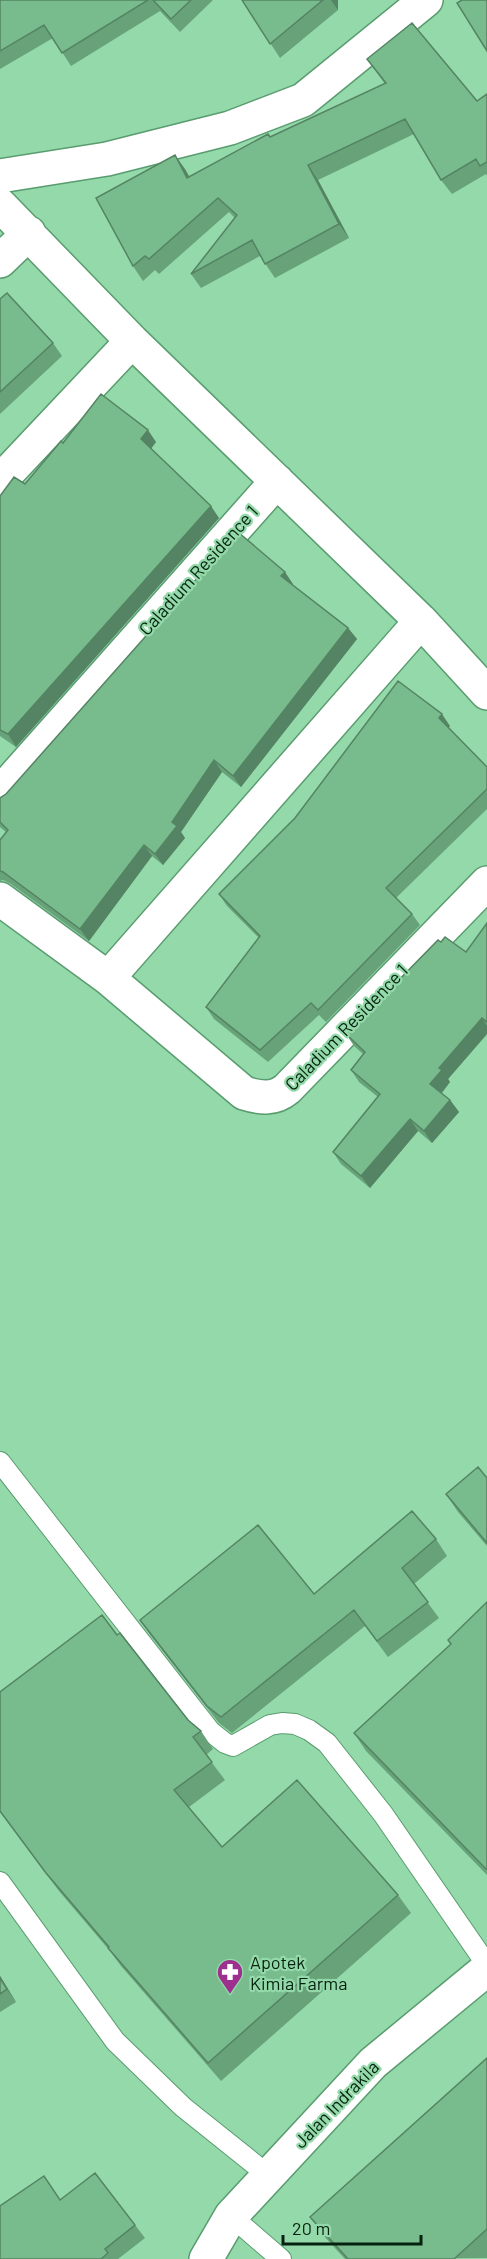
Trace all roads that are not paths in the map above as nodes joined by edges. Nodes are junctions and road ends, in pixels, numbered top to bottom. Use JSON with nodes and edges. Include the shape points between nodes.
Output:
{"nodes":[{"id":1,"x":426,"y":0,"type":"edge"},
{"id":2,"x":0,"y":176,"type":"edge"},
{"id":3,"x":0,"y":205,"type":"edge"},
{"id":4,"x":29,"y":233,"type":"junction"},
{"id":5,"x":0,"y":261,"type":"edge"},
{"id":6,"x":132,"y":341,"type":"junction"},
{"id":7,"x":277,"y":480,"type":"junction"},
{"id":8,"x":0,"y":481,"type":"edge"},
{"id":9,"x":421,"y":621,"type":"junction"},
{"id":10,"x":487,"y":693,"type":"edge"},
{"id":11,"x":0,"y":793,"type":"edge"},
{"id":12,"x":487,"y":883,"type":"edge"},
{"id":13,"x":0,"y":899,"type":"edge"},
{"id":14,"x":108,"y":978,"type":"junction"},
{"id":15,"x":0,"y":1462,"type":"edge"},
{"id":16,"x":0,"y":1882,"type":"edge"},
{"id":17,"x":487,"y":1967,"type":"edge"},
{"id":18,"x":268,"y":2175,"type":"junction"},
{"id":19,"x":231,"y":2216,"type":"junction"},
{"id":20,"x":206,"y":2259,"type":"edge"},
{"id":21,"x":280,"y":2259,"type":"edge"}],
"edges":[{"from":1,"to":2,"type":"street","via":[[303,100],[230,128],[163,145],[107,159]]},
{"from":3,"to":4,"type":"street"},
{"from":4,"to":5,"type":"street"},
{"from":4,"to":6,"type":"street"},
{"from":6,"to":7,"type":"street"},
{"from":6,"to":8,"type":"street"},
{"from":7,"to":9,"type":"street"},
{"from":7,"to":11,"type":"street","name":"Caladium Residence 1"},
{"from":9,"to":10,"type":"street"},
{"from":9,"to":14,"type":"street"},
{"from":12,"to":14,"type":"street","name":"Caladium Residence 1","via":[[276,1096],[264,1098],[244,1093]]},
{"from":13,"to":14,"type":"street","name":"Caladium Residence 1"},
{"from":15,"to":17,"type":"lane","via":[[218,1738],[233,1746],[270,1725],[282,1723],[296,1724],[327,1743],[382,1814]]},
{"from":16,"to":18,"type":"lane","via":[[115,2041],[183,2107]]},
{"from":17,"to":18,"type":"street","name":"Jalan Indrakila","via":[[373,2063]]},
{"from":18,"to":19,"type":"street","name":"Jalan Indrakila"},
{"from":19,"to":20,"type":"street","name":"Jalan Indrakila"},
{"from":19,"to":21,"type":"lane"}]}
